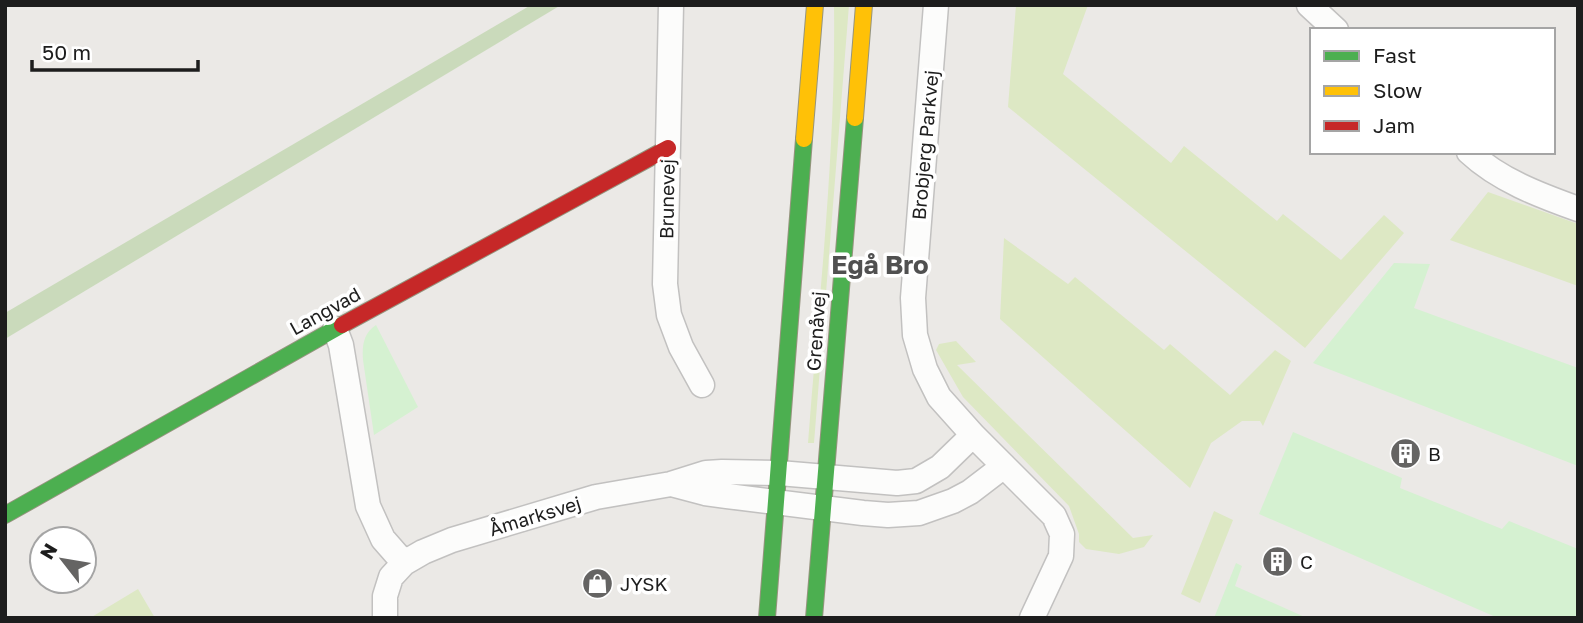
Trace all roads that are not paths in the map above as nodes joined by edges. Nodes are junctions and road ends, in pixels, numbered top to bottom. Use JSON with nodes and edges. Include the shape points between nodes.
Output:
{"nodes":[{"id":1,"x":671,"y":5,"type":"edge"},
{"id":2,"x":815,"y":5,"type":"edge"},
{"id":3,"x":863,"y":5,"type":"edge"},
{"id":4,"x":936,"y":5,"type":"edge"},
{"id":5,"x":1309,"y":5,"type":"edge"},
{"id":6,"x":1334,"y":28,"type":"edge"},
{"id":7,"x":668,"y":148,"type":"junction"},
{"id":8,"x":1471,"y":154,"type":"edge"},
{"id":9,"x":1578,"y":209,"type":"edge"},
{"id":10,"x":335,"y":329,"type":"junction"},
{"id":11,"x":702,"y":385,"type":"dead end"},
{"id":12,"x":973,"y":435,"type":"junction"},
{"id":13,"x":1004,"y":466,"type":"junction"},
{"id":14,"x":779,"y":473,"type":"junction"},
{"id":15,"x":825,"y":478,"type":"junction"},
{"id":16,"x":671,"y":484,"type":"junction"},
{"id":17,"x":776,"y":502,"type":"junction"},
{"id":18,"x":823,"y":507,"type":"junction"},
{"id":19,"x":5,"y":515,"type":"edge"},
{"id":20,"x":404,"y":563,"type":"junction"},
{"id":21,"x":385,"y":618,"type":"edge"},
{"id":22,"x":767,"y":618,"type":"edge"},
{"id":23,"x":814,"y":618,"type":"edge"},
{"id":24,"x":1032,"y":618,"type":"edge"}],
"edges":[{"from":1,"to":7,"type":"street","name":"Brunevej"},
{"from":2,"to":14,"type":"main road","name":"Grenåvej"},
{"from":3,"to":15,"type":"main road","name":"Grenåvej"},
{"from":4,"to":12,"type":"street","name":"Brobjerg Parkvej","via":[[914,324],[925,369],[939,397]]},
{"from":5,"to":6,"type":"street"},
{"from":7,"to":10,"type":"main road","name":"Langvad"},
{"from":7,"to":11,"type":"street","name":"Brunevej","via":[[665,284],[669,315]]},
{"from":8,"to":9,"type":"street","via":[[1535,194]]},
{"from":10,"to":19,"type":"main road","name":"Langvad"},
{"from":10,"to":20,"type":"street","via":[[368,506],[383,539]]},
{"from":12,"to":13,"type":"street","name":"Brobjerg Parkvej"},
{"from":12,"to":15,"type":"street","via":[[940,467],[916,481]]},
{"from":13,"to":18,"type":"street","via":[[962,497],[919,513]]},
{"from":13,"to":24,"type":"street","name":"Brobjerg Parkvej","via":[[1054,516],[1062,534],[1061,556]]},
{"from":14,"to":15,"type":"street"},
{"from":14,"to":16,"type":"street","name":"Åmarksvej","via":[[706,473]]},
{"from":14,"to":17,"type":"main road","name":"Grenåvej"},
{"from":15,"to":18,"type":"main road","name":"Grenåvej"},
{"from":16,"to":17,"type":"street","name":"Åmarksvej"},
{"from":16,"to":20,"type":"street","name":"Åmarksvej","via":[[596,498],[452,541]]},
{"from":17,"to":18,"type":"street","name":"Åmarksvej"},
{"from":17,"to":22,"type":"main road","name":"Grenåvej"},
{"from":18,"to":23,"type":"main road","name":"Grenåvej"},
{"from":20,"to":21,"type":"street","via":[[391,577]]}]}
